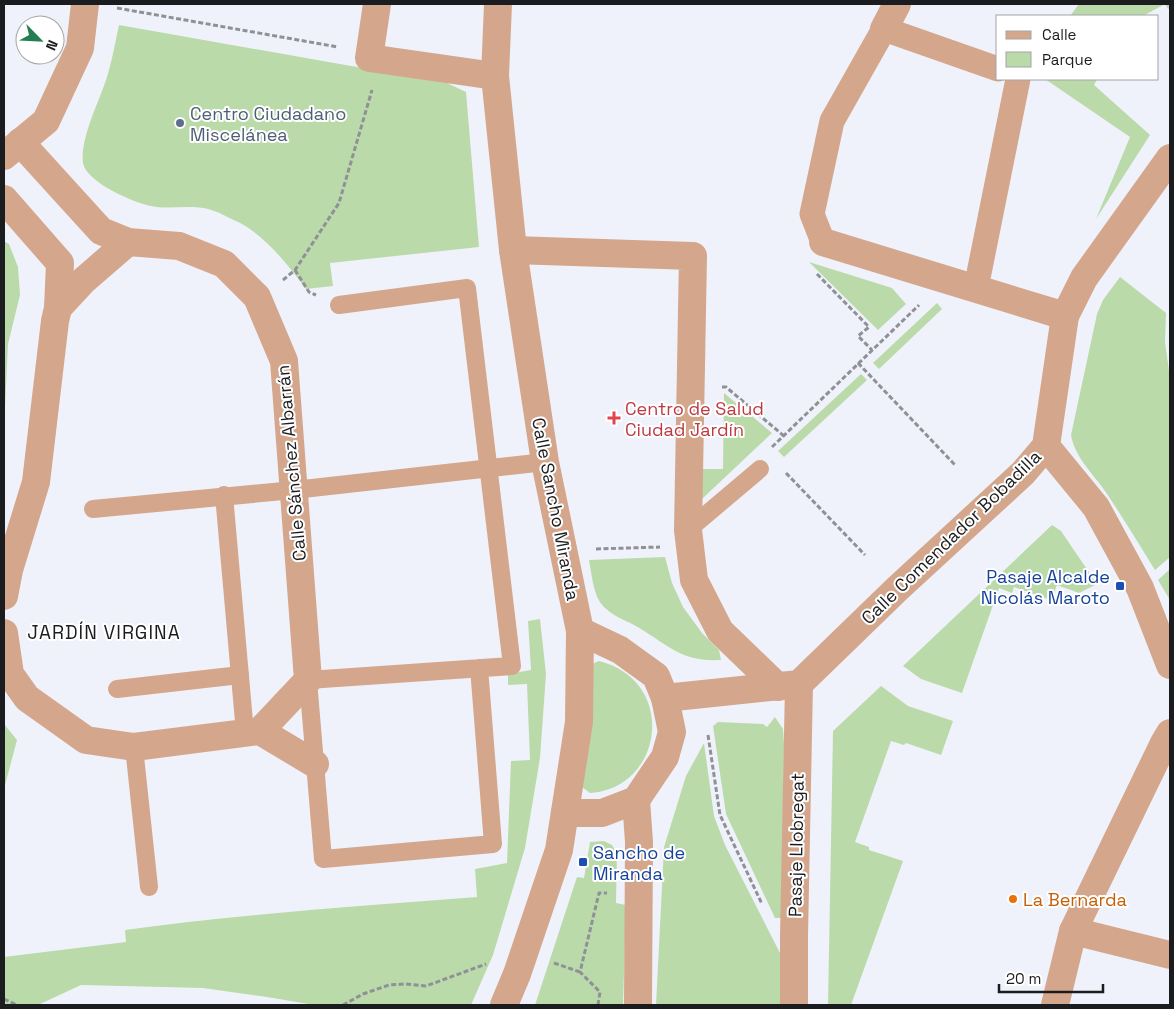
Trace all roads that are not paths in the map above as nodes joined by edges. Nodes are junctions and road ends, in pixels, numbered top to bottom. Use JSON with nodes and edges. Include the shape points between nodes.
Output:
{"nodes":[{"id":1,"x":85,"y":4,"type":"edge"},
{"id":2,"x":377,"y":4,"type":"edge"},
{"id":3,"x":498,"y":4,"type":"edge"},
{"id":4,"x":896,"y":4,"type":"edge"},
{"id":5,"x":884,"y":29,"type":"junction"},
{"id":6,"x":996,"y":69,"type":"edge"},
{"id":7,"x":495,"y":76,"type":"junction"},
{"id":8,"x":1018,"y":80,"type":"edge"},
{"id":9,"x":12,"y":149,"type":"edge"},
{"id":10,"x":1170,"y":158,"type":"edge"},
{"id":11,"x":4,"y":199,"type":"edge"},
{"id":12,"x":128,"y":242,"type":"junction"},
{"id":13,"x":823,"y":242,"type":"joint"},
{"id":14,"x":512,"y":250,"type":"junction"},
{"id":15,"x":976,"y":288,"type":"junction"},
{"id":16,"x":339,"y":305,"type":"dead end"},
{"id":17,"x":58,"y":308,"type":"junction"},
{"id":18,"x":1065,"y":316,"type":"junction"},
{"id":19,"x":1046,"y":446,"type":"junction"},
{"id":20,"x":545,"y":462,"type":"junction"},
{"id":21,"x":489,"y":468,"type":"junction"},
{"id":22,"x":760,"y":469,"type":"dead end"},
{"id":23,"x":294,"y":490,"type":"junction"},
{"id":24,"x":224,"y":495,"type":"junction"},
{"id":25,"x":93,"y":509,"type":"dead end"},
{"id":26,"x":689,"y":538,"type":"junction"},
{"id":27,"x":4,"y":596,"type":"edge"},
{"id":28,"x":580,"y":631,"type":"junction"},
{"id":29,"x":4,"y":633,"type":"edge"},
{"id":30,"x":1170,"y":665,"type":"edge"},
{"id":31,"x":479,"y":668,"type":"junction"},
{"id":32,"x":240,"y":675,"type":"junction"},
{"id":33,"x":308,"y":680,"type":"junction"},
{"id":34,"x":789,"y":686,"type":"junction"},
{"id":35,"x":117,"y":689,"type":"dead end"},
{"id":36,"x":665,"y":698,"type":"junction"},
{"id":37,"x":252,"y":732,"type":"junction"},
{"id":38,"x":1170,"y":733,"type":"edge"},
{"id":39,"x":134,"y":748,"type":"junction"},
{"id":40,"x":315,"y":764,"type":"junction"},
{"id":41,"x":636,"y":800,"type":"junction"},
{"id":42,"x":565,"y":813,"type":"junction"},
{"id":43,"x":149,"y":888,"type":"dead end"},
{"id":44,"x":1073,"y":930,"type":"junction"},
{"id":45,"x":1170,"y":955,"type":"edge"},
{"id":46,"x":504,"y":1005,"type":"edge"},
{"id":47,"x":638,"y":1005,"type":"edge"},
{"id":48,"x":794,"y":1005,"type":"edge"},
{"id":49,"x":1055,"y":1005,"type":"edge"}],
"edges":[{"from":1,"to":9,"type":"street","name":"Calle Sánchez Albarrán","via":[[80,48],[46,121]]},
{"from":2,"to":7,"type":"street","via":[[369,58]]},
{"from":3,"to":7,"type":"street","name":"Calle Sancho Miranda"},
{"from":4,"to":5,"type":"street"},
{"from":5,"to":6,"type":"street"},
{"from":5,"to":13,"type":"street","via":[[832,121],[812,214]]},
{"from":7,"to":14,"type":"street","name":"Calle Sancho Miranda"},
{"from":8,"to":15,"type":"street"},
{"from":9,"to":12,"type":"street","name":"Calle Sánchez Albarrán","via":[[101,231]]},
{"from":10,"to":18,"type":"street","name":"Calle Comendador Bobadilla","via":[[1084,278]]},
{"from":11,"to":17,"type":"street","via":[[60,263]]},
{"from":12,"to":17,"type":"street"},
{"from":12,"to":23,"type":"street","name":"Calle Sánchez Albarrán","via":[[179,246],[224,264],[257,297],[284,361]]},
{"from":13,"to":15,"type":"street"},
{"from":14,"to":20,"type":"street","name":"Calle Sancho Miranda"},
{"from":14,"to":26,"type":"street","via":[[693,256]]},
{"from":15,"to":18,"type":"street"},
{"from":16,"to":21,"type":"lane","via":[[467,288]]},
{"from":17,"to":27,"type":"street","via":[[36,482]]},
{"from":18,"to":19,"type":"street","name":"Calle Comendador Bobadilla"},
{"from":19,"to":30,"type":"street","via":[[1096,507],[1140,588]]},
{"from":19,"to":34,"type":"street","name":"Calle Comendador Bobadilla","via":[[1022,473]]},
{"from":20,"to":21,"type":"lane"},
{"from":20,"to":28,"type":"street","name":"Calle Sancho Miranda"},
{"from":21,"to":23,"type":"lane"},
{"from":21,"to":31,"type":"lane","via":[[512,666]]},
{"from":22,"to":26,"type":"lane"},
{"from":23,"to":24,"type":"lane"},
{"from":23,"to":33,"type":"street","name":"Calle Sánchez Albarrán"},
{"from":24,"to":25,"type":"lane"},
{"from":24,"to":32,"type":"lane"},
{"from":26,"to":34,"type":"street","via":[[694,580],[720,631]]},
{"from":28,"to":36,"type":"street","via":[[620,650],[656,676]]},
{"from":28,"to":42,"type":"street","name":"Calle Sancho Miranda","via":[[579,722]]},
{"from":29,"to":39,"type":"street","via":[[10,674],[27,698],[86,740]]},
{"from":31,"to":33,"type":"lane"},
{"from":31,"to":40,"type":"lane","via":[[493,844],[323,858]]},
{"from":32,"to":35,"type":"lane"},
{"from":32,"to":37,"type":"lane"},
{"from":33,"to":37,"type":"street"},
{"from":33,"to":40,"type":"lane"},
{"from":34,"to":36,"type":"street"},
{"from":34,"to":48,"type":"street","name":"Pasaje Llobregat"},
{"from":36,"to":41,"type":"street","via":[[672,732],[665,758]]},
{"from":37,"to":39,"type":"street"},
{"from":37,"to":40,"type":"street"},
{"from":38,"to":44,"type":"street"},
{"from":39,"to":43,"type":"lane"},
{"from":41,"to":42,"type":"street","via":[[602,813]]},
{"from":41,"to":47,"type":"street","via":[[639,842]]},
{"from":42,"to":46,"type":"street","name":"Calle Sancho Miranda","via":[[559,850]]},
{"from":44,"to":45,"type":"street"},
{"from":44,"to":49,"type":"street"}]}
